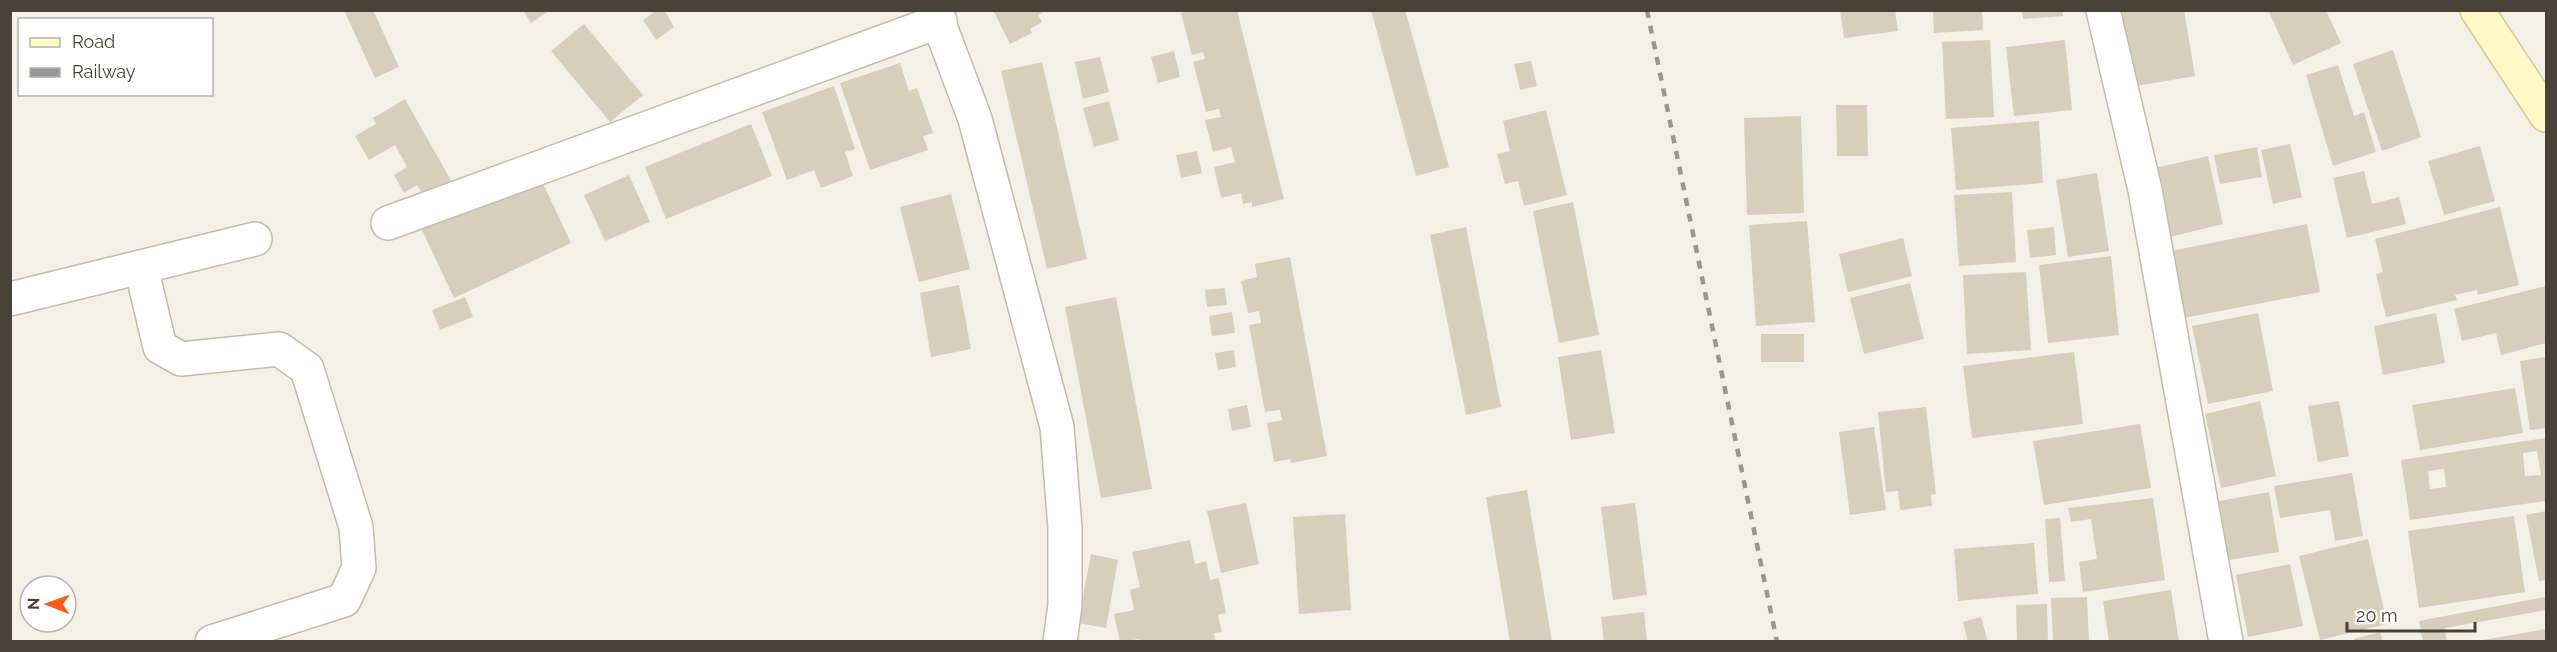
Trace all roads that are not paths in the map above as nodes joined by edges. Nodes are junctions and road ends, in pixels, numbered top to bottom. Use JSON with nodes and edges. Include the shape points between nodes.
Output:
{"nodes":[{"id":1,"x":2103,"y":10,"type":"edge"},
{"id":2,"x":2477,"y":10,"type":"edge"},
{"id":3,"x":937,"y":16,"type":"edge"},
{"id":4,"x":2547,"y":115,"type":"edge"},
{"id":5,"x":388,"y":223,"type":"dead end"},
{"id":6,"x":255,"y":239,"type":"dead end"},
{"id":7,"x":141,"y":267,"type":"junction"},
{"id":8,"x":10,"y":299,"type":"edge"},
{"id":9,"x":212,"y":642,"type":"edge"},
{"id":10,"x":1060,"y":642,"type":"edge"},
{"id":11,"x":2226,"y":642,"type":"edge"}],
"edges":[{"from":1,"to":11,"type":"street","via":[[2145,190]]},
{"from":2,"to":4,"type":"street"},
{"from":3,"to":5,"type":"street"},
{"from":3,"to":10,"type":"street","via":[[975,119],[1057,427],[1065,528],[1065,605]]},
{"from":6,"to":7,"type":"street"},
{"from":7,"to":8,"type":"street"},
{"from":7,"to":9,"type":"street","via":[[160,347],[181,359],[279,349],[307,369],[356,527],[359,568],[344,600]]}]}
